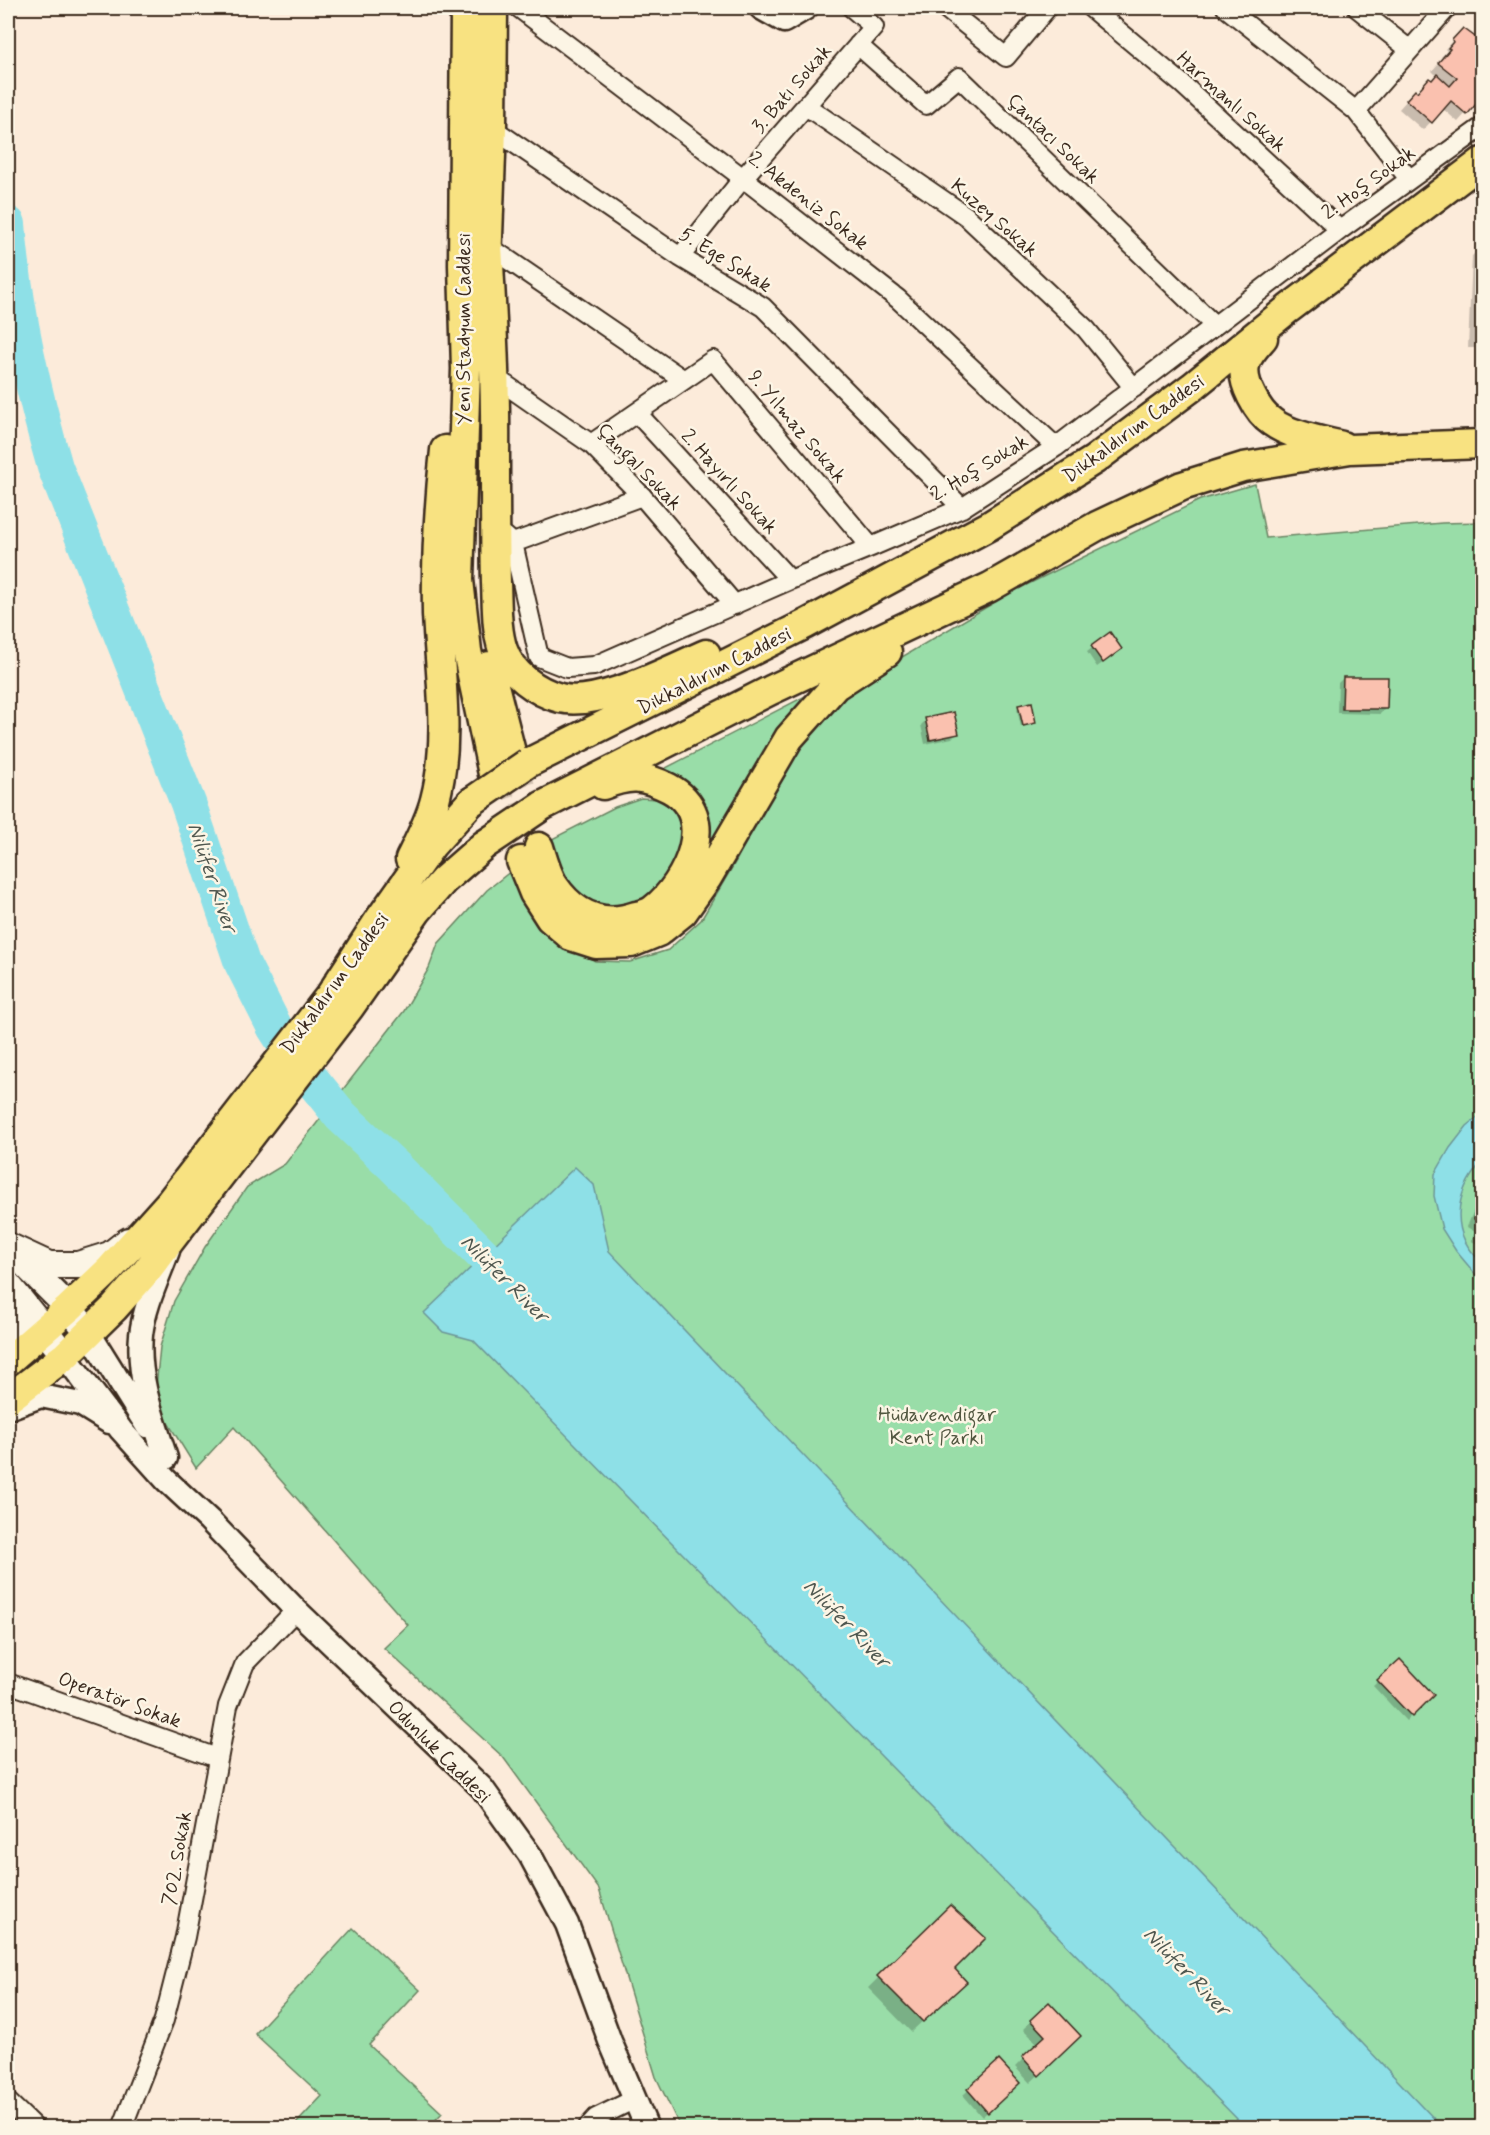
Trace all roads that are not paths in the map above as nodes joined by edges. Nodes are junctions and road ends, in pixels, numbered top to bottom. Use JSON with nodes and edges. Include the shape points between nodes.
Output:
{"nodes":[{"id":1,"x":465,"y":8,"type":"edge"},
{"id":2,"x":493,"y":8,"type":"edge"},
{"id":3,"x":519,"y":8,"type":"edge"},
{"id":4,"x":761,"y":8,"type":"edge"},
{"id":5,"x":806,"y":8,"type":"edge"},
{"id":6,"x":852,"y":8,"type":"edge"},
{"id":7,"x":945,"y":8,"type":"edge"},
{"id":8,"x":1047,"y":8,"type":"edge"},
{"id":9,"x":1091,"y":8,"type":"edge"},
{"id":10,"x":1227,"y":8,"type":"edge"},
{"id":11,"x":1357,"y":8,"type":"edge"},
{"id":12,"x":1447,"y":8,"type":"edge"},
{"id":13,"x":858,"y":45,"type":"junction"},
{"id":14,"x":1410,"y":50,"type":"junction"},
{"id":15,"x":806,"y":106,"type":"junction"},
{"id":16,"x":1356,"y":111,"type":"junction"},
{"id":17,"x":1482,"y":127,"type":"edge"},
{"id":18,"x":492,"y":128,"type":"junction"},
{"id":19,"x":1482,"y":162,"type":"edge"},
{"id":20,"x":743,"y":178,"type":"junction"},
{"id":21,"x":1409,"y":179,"type":"junction"},
{"id":22,"x":1340,"y":230,"type":"junction"},
{"id":23,"x":488,"y":246,"type":"junction"},
{"id":24,"x":680,"y":257,"type":"junction"},
{"id":25,"x":463,"y":265,"type":"junction"},
{"id":26,"x":1288,"y":309,"type":"junction"},
{"id":27,"x":1214,"y":325,"type":"junction"},
{"id":28,"x":496,"y":378,"type":"junction"},
{"id":29,"x":684,"y":380,"type":"junction"},
{"id":30,"x":1134,"y":388,"type":"junction"},
{"id":31,"x":637,"y":413,"type":"junction"},
{"id":32,"x":591,"y":444,"type":"junction"},
{"id":33,"x":1482,"y":444,"type":"edge"},
{"id":34,"x":1056,"y":447,"type":"junction"},
{"id":35,"x":1350,"y":448,"type":"junction"},
{"id":36,"x":642,"y":496,"type":"junction"},
{"id":37,"x":962,"y":507,"type":"junction"},
{"id":38,"x":504,"y":535,"type":"junction"},
{"id":39,"x":871,"y":547,"type":"junction"},
{"id":40,"x":915,"y":566,"type":"junction"},
{"id":41,"x":790,"y":580,"type":"junction"},
{"id":42,"x":990,"y":586,"type":"junction"},
{"id":43,"x":735,"y":605,"type":"junction"},
{"id":44,"x":474,"y":642,"type":"junction"},
{"id":45,"x":511,"y":766,"type":"junction"},
{"id":46,"x":542,"y":806,"type":"junction"},
{"id":47,"x":379,"y":920,"type":"junction"},
{"id":48,"x":340,"y":1001,"type":"junction"},
{"id":49,"x":218,"y":1157,"type":"junction"},
{"id":50,"x":170,"y":1202,"type":"junction"},
{"id":51,"x":174,"y":1235,"type":"junction"},
{"id":52,"x":8,"y":1246,"type":"edge"},
{"id":53,"x":8,"y":1285,"type":"edge"},
{"id":54,"x":8,"y":1297,"type":"edge"},
{"id":55,"x":69,"y":1308,"type":"junction"},
{"id":56,"x":44,"y":1329,"type":"junction"},
{"id":57,"x":89,"y":1333,"type":"junction"},
{"id":58,"x":8,"y":1348,"type":"edge"},
{"id":59,"x":65,"y":1356,"type":"junction"},
{"id":60,"x":8,"y":1362,"type":"edge"},
{"id":61,"x":8,"y":1400,"type":"edge"},
{"id":62,"x":8,"y":1408,"type":"edge"},
{"id":63,"x":121,"y":1430,"type":"junction"},
{"id":64,"x":166,"y":1458,"type":"junction"},
{"id":65,"x":209,"y":1520,"type":"junction"},
{"id":66,"x":296,"y":1610,"type":"junction"},
{"id":67,"x":8,"y":1683,"type":"edge"},
{"id":68,"x":217,"y":1758,"type":"junction"},
{"id":69,"x":635,"y":2099,"type":"junction"},
{"id":70,"x":8,"y":2102,"type":"edge"},
{"id":71,"x":35,"y":2127,"type":"edge"},
{"id":72,"x":122,"y":2127,"type":"edge"},
{"id":73,"x":587,"y":2127,"type":"edge"},
{"id":74,"x":647,"y":2127,"type":"edge"}],
"edges":[{"from":1,"to":25,"type":"main road","name":"Yeni Stadyum Caddesi"},
{"from":2,"to":18,"type":"main road","name":"Yeni Stadyum Caddesi"},
{"from":3,"to":20,"type":"street","name":"2. Akdeniz Sokak"},
{"from":4,"to":5,"type":"street","via":[[784,21]]},
{"from":6,"to":13,"type":"street","name":"3. Batı Sokak","via":[[874,27]]},
{"from":7,"to":8,"type":"street","via":[[1006,57]]},
{"from":9,"to":22,"type":"street","name":"Harmanlı Sokak","via":[[1181,83]]},
{"from":10,"to":16,"type":"street"},
{"from":11,"to":14,"type":"street"},
{"from":12,"to":14,"type":"street"},
{"from":13,"to":15,"type":"street","name":"3. Batı Sokak"},
{"from":13,"to":27,"type":"street","name":"Çantacı Sokak","via":[[926,105],[959,77]]},
{"from":14,"to":16,"type":"street"},
{"from":15,"to":20,"type":"street","name":"3. Batı Sokak"},
{"from":15,"to":30,"type":"street","name":"Kuzey Sokak","via":[[966,216],[1086,329]]},
{"from":16,"to":21,"type":"street"},
{"from":17,"to":21,"type":"street","name":"2. Hoş Sokak"},
{"from":18,"to":23,"type":"main road","name":"Yeni Stadyum Caddesi"},
{"from":18,"to":24,"type":"street","name":"5. Ege Sokak"},
{"from":19,"to":26,"type":"main road","name":"Dikkaldırım Caddesi"},
{"from":20,"to":24,"type":"street","name":"3. Batı Sokak"},
{"from":20,"to":34,"type":"street","name":"2. Akdeniz Sokak","via":[[898,298]]},
{"from":21,"to":22,"type":"street","name":"2. Hoş Sokak"},
{"from":22,"to":27,"type":"street","name":"2. Hoş Sokak"},
{"from":23,"to":28,"type":"main road"},
{"from":23,"to":29,"type":"street"},
{"from":23,"to":44,"type":"main road","name":"Yeni Stadyum Caddesi"},
{"from":24,"to":37,"type":"street","name":"5. Ege Sokak","via":[[763,307]]},
{"from":25,"to":44,"type":"main road","name":"Yeni Stadyum Caddesi","via":[[466,369],[459,579]]},
{"from":25,"to":47,"type":"main road","via":[[438,522],[443,756],[435,801]]},
{"from":26,"to":35,"type":"main road","via":[[1251,352],[1244,367],[1256,405],[1272,423]]},
{"from":26,"to":40,"type":"main road","name":"Dikkaldırım Caddesi","via":[[1094,460],[990,526]]},
{"from":27,"to":30,"type":"street","name":"2. Hoş Sokak"},
{"from":28,"to":32,"type":"street","name":"Çangal Sokak"},
{"from":28,"to":38,"type":"main road"},
{"from":29,"to":31,"type":"street","name":"9. Yılmaz Sokak"},
{"from":29,"to":39,"type":"street","name":"9. Yılmaz Sokak","via":[[712,360]]},
{"from":30,"to":34,"type":"street","name":"2. Hoş Sokak"},
{"from":31,"to":32,"type":"street","name":"9. Yılmaz Sokak"},
{"from":31,"to":41,"type":"street","name":"2. Hayırlı Sokak"},
{"from":32,"to":36,"type":"street","name":"Çangal Sokak"},
{"from":33,"to":35,"type":"main road","name":"Dikkaldırım Caddesi"},
{"from":34,"to":37,"type":"street","name":"2. Hoş Sokak"},
{"from":35,"to":42,"type":"main road","name":"Dikkaldırım Caddesi","via":[[1243,467],[1182,486],[1097,526]]},
{"from":36,"to":38,"type":"street"},
{"from":36,"to":43,"type":"street","name":"Çangal Sokak"},
{"from":37,"to":39,"type":"street","name":"2. Hoş Sokak"},
{"from":38,"to":40,"type":"main road","via":[[498,631],[504,653],[519,675],[540,691],[562,699],[589,699],[617,691],[840,593]]},
{"from":38,"to":43,"type":"street","name":"2. Hoş Sokak","via":[[539,657],[567,669],[594,666]]},
{"from":39,"to":41,"type":"street","name":"2. Hoş Sokak"},
{"from":40,"to":45,"type":"main road","name":"Dikkaldırım Caddesi","via":[[807,624]]},
{"from":41,"to":43,"type":"street","name":"2. Hoş Sokak"},
{"from":42,"to":46,"type":"main road","name":"Dikkaldırım Caddesi","via":[[761,695]]},
{"from":42,"to":46,"type":"main road","via":[[835,686],[789,738],[683,912],[658,932],[631,943],[596,944],[571,936],[550,918],[534,893],[530,854],[570,905],[591,918],[622,921],[651,912],[672,892],[689,862],[697,828],[689,804],[656,782],[635,776]]},
{"from":44,"to":45,"type":"main road"},
{"from":45,"to":47,"type":"main road","name":"Dikkaldırım Caddesi","bridge":true,"via":[[432,845]]},
{"from":46,"to":48,"type":"main road","name":"Dikkaldırım Caddesi","bridge":true,"via":[[484,845],[444,880]]},
{"from":47,"to":48,"type":"main road","name":"Dikkaldırım Caddesi"},
{"from":48,"to":49,"type":"main road","name":"Dikkaldırım Caddesi"},
{"from":49,"to":50,"type":"main road","name":"Dikkaldırım Caddesi"},
{"from":49,"to":51,"type":"main road","name":"Dikkaldırım Caddesi"},
{"from":50,"to":52,"type":"main road","via":[[110,1255],[78,1265],[49,1265]]},
{"from":50,"to":55,"type":"main road","name":"Dikkaldırım Caddesi"},
{"from":51,"to":57,"type":"main road","name":"Dikkaldırım Caddesi"},
{"from":51,"to":64,"type":"street","via":[[141,1334],[147,1402]]},
{"from":52,"to":55,"type":"main road"},
{"from":53,"to":56,"type":"main road"},
{"from":54,"to":58,"type":"main road","via":[[15,1310],[15,1329]]},
{"from":55,"to":56,"type":"main road","name":"Dikkaldırım Caddesi"},
{"from":55,"to":57,"type":"main road"},
{"from":56,"to":59,"type":"main road"},
{"from":56,"to":60,"type":"main road","name":"Dikkaldırım Caddesi"},
{"from":57,"to":59,"type":"main road","name":"Dikkaldırım Caddesi"},
{"from":57,"to":64,"type":"street"},
{"from":59,"to":61,"type":"main road","name":"Dikkaldırım Caddesi"},
{"from":59,"to":63,"type":"street"},
{"from":62,"to":63,"type":"street","via":[[41,1395],[80,1404]]},
{"from":63,"to":65,"type":"street"},
{"from":64,"to":65,"type":"street"},
{"from":65,"to":66,"type":"street","name":"Odunluk Caddesi"},
{"from":66,"to":68,"type":"street","name":"702. Sokak","via":[[245,1664],[228,1706]]},
{"from":66,"to":69,"type":"street","name":"Odunluk Caddesi","via":[[482,1788],[530,1855],[567,1924]]},
{"from":67,"to":68,"type":"street","name":"Operatör Sokak"},
{"from":68,"to":72,"type":"street","name":"702. Sokak","via":[[185,1937],[164,2020]]},
{"from":69,"to":73,"type":"street","via":[[596,2118]]},
{"from":69,"to":74,"type":"street","name":"Odunluk Caddesi"},
{"from":70,"to":71,"type":"street"}]}
